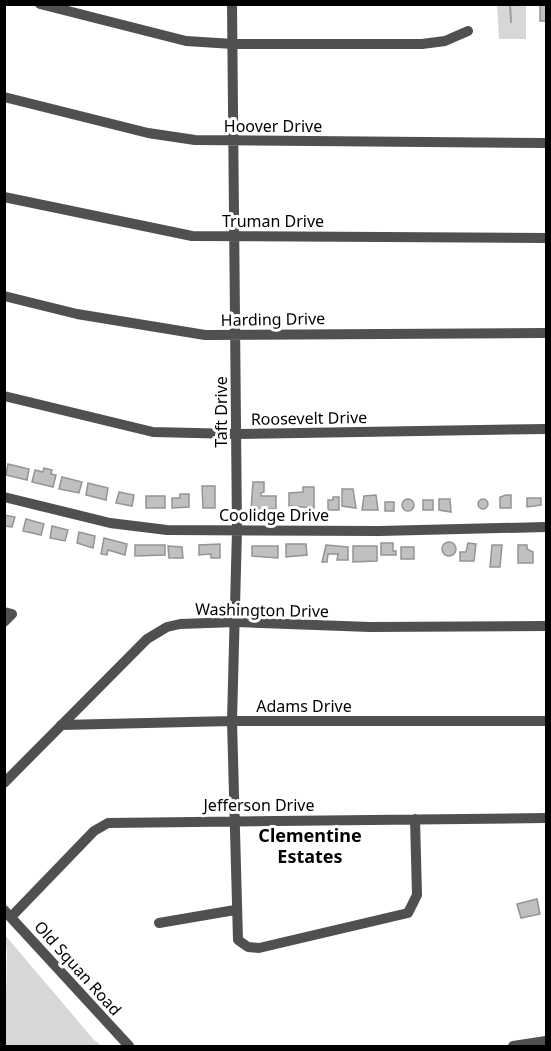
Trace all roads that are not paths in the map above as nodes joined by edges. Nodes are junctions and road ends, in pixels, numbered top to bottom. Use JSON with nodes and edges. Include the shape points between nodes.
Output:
{"nodes":[{"id":1,"x":40,"y":4,"type":"edge"},
{"id":2,"x":232,"y":4,"type":"edge"},
{"id":3,"x":468,"y":31,"type":"dead end"},
{"id":4,"x":233,"y":44,"type":"junction"},
{"id":5,"x":4,"y":97,"type":"edge"},
{"id":6,"x":234,"y":141,"type":"junction"},
{"id":7,"x":546,"y":143,"type":"edge"},
{"id":8,"x":4,"y":197,"type":"edge"},
{"id":9,"x":235,"y":236,"type":"junction"},
{"id":10,"x":546,"y":238,"type":"edge"},
{"id":11,"x":4,"y":296,"type":"edge"},
{"id":12,"x":236,"y":333,"type":"junction"},
{"id":13,"x":546,"y":333,"type":"edge"},
{"id":14,"x":4,"y":396,"type":"edge"},
{"id":15,"x":546,"y":429,"type":"edge"},
{"id":16,"x":236,"y":434,"type":"junction"},
{"id":17,"x":4,"y":496,"type":"edge"},
{"id":18,"x":546,"y":527,"type":"edge"},
{"id":19,"x":237,"y":530,"type":"junction"},
{"id":20,"x":4,"y":612,"type":"edge"},
{"id":21,"x":4,"y":622,"type":"edge"},
{"id":22,"x":236,"y":622,"type":"junction"},
{"id":23,"x":546,"y":626,"type":"edge"},
{"id":24,"x":232,"y":721,"type":"junction"},
{"id":25,"x":546,"y":721,"type":"edge"},
{"id":26,"x":61,"y":725,"type":"junction"},
{"id":27,"x":4,"y":783,"type":"edge"},
{"id":28,"x":546,"y":818,"type":"edge"},
{"id":29,"x":415,"y":819,"type":"junction"},
{"id":30,"x":234,"y":820,"type":"junction"},
{"id":31,"x":235,"y":910,"type":"junction"},
{"id":32,"x":8,"y":913,"type":"edge"},
{"id":33,"x":159,"y":923,"type":"dead end"},
{"id":34,"x":546,"y":1041,"type":"edge"},
{"id":35,"x":127,"y":1044,"type":"edge"},
{"id":36,"x":513,"y":1047,"type":"edge"}],
"edges":[{"from":1,"to":4,"type":"street","via":[[186,41]]},
{"from":2,"to":4,"type":"street","name":"Taft Drive"},
{"from":3,"to":4,"type":"street","via":[[445,41],[422,44]]},
{"from":4,"to":6,"type":"street","name":"Taft Drive"},
{"from":5,"to":6,"type":"street","name":"Hoover Drive","via":[[172,138]]},
{"from":6,"to":7,"type":"street","name":"Hoover Drive"},
{"from":6,"to":9,"type":"street","name":"Taft Drive"},
{"from":8,"to":9,"type":"street","name":"Truman Drive","via":[[173,233]]},
{"from":9,"to":10,"type":"street","name":"Truman Drive"},
{"from":9,"to":12,"type":"street","name":"Taft Drive"},
{"from":11,"to":12,"type":"street","name":"Harding Drive","via":[[172,332]]},
{"from":12,"to":13,"type":"street","name":"Harding Drive"},
{"from":12,"to":16,"type":"street","name":"Taft Drive"},
{"from":14,"to":16,"type":"street","name":"Roosevelt Drive","via":[[153,432]]},
{"from":15,"to":16,"type":"street","name":"Roosevelt Drive"},
{"from":16,"to":19,"type":"street","name":"Taft Drive"},
{"from":17,"to":19,"type":"street","name":"Coolidge Drive","via":[[129,527]]},
{"from":18,"to":19,"type":"street","name":"Coolidge Drive"},
{"from":19,"to":22,"type":"street","name":"Taft Drive"},
{"from":20,"to":21,"type":"street","via":[[12,614]]},
{"from":22,"to":23,"type":"street","name":"Washington Drive","via":[[370,627]]},
{"from":22,"to":24,"type":"street","name":"Taft Drive"},
{"from":22,"to":26,"type":"street","name":"Washington Drive","via":[[180,624],[156,632]]},
{"from":24,"to":25,"type":"street","name":"Adams Drive"},
{"from":24,"to":26,"type":"street","name":"Adams Drive"},
{"from":24,"to":30,"type":"street","name":"Taft Drive"},
{"from":26,"to":27,"type":"street","name":"Washington Drive"},
{"from":28,"to":29,"type":"street","name":"Jefferson Drive"},
{"from":29,"to":30,"type":"street","name":"Jefferson Drive"},
{"from":29,"to":31,"type":"street","name":"Taft Drive","via":[[417,895],[412,908],[403,916],[253,948],[238,940]]},
{"from":30,"to":31,"type":"street","name":"Taft Drive"},
{"from":30,"to":32,"type":"street","name":"Jefferson Drive","via":[[108,823],[94,831]]},
{"from":31,"to":33,"type":"street"},
{"from":32,"to":35,"type":"street","name":"Old Squan Road"},
{"from":34,"to":36,"type":"street"}]}
